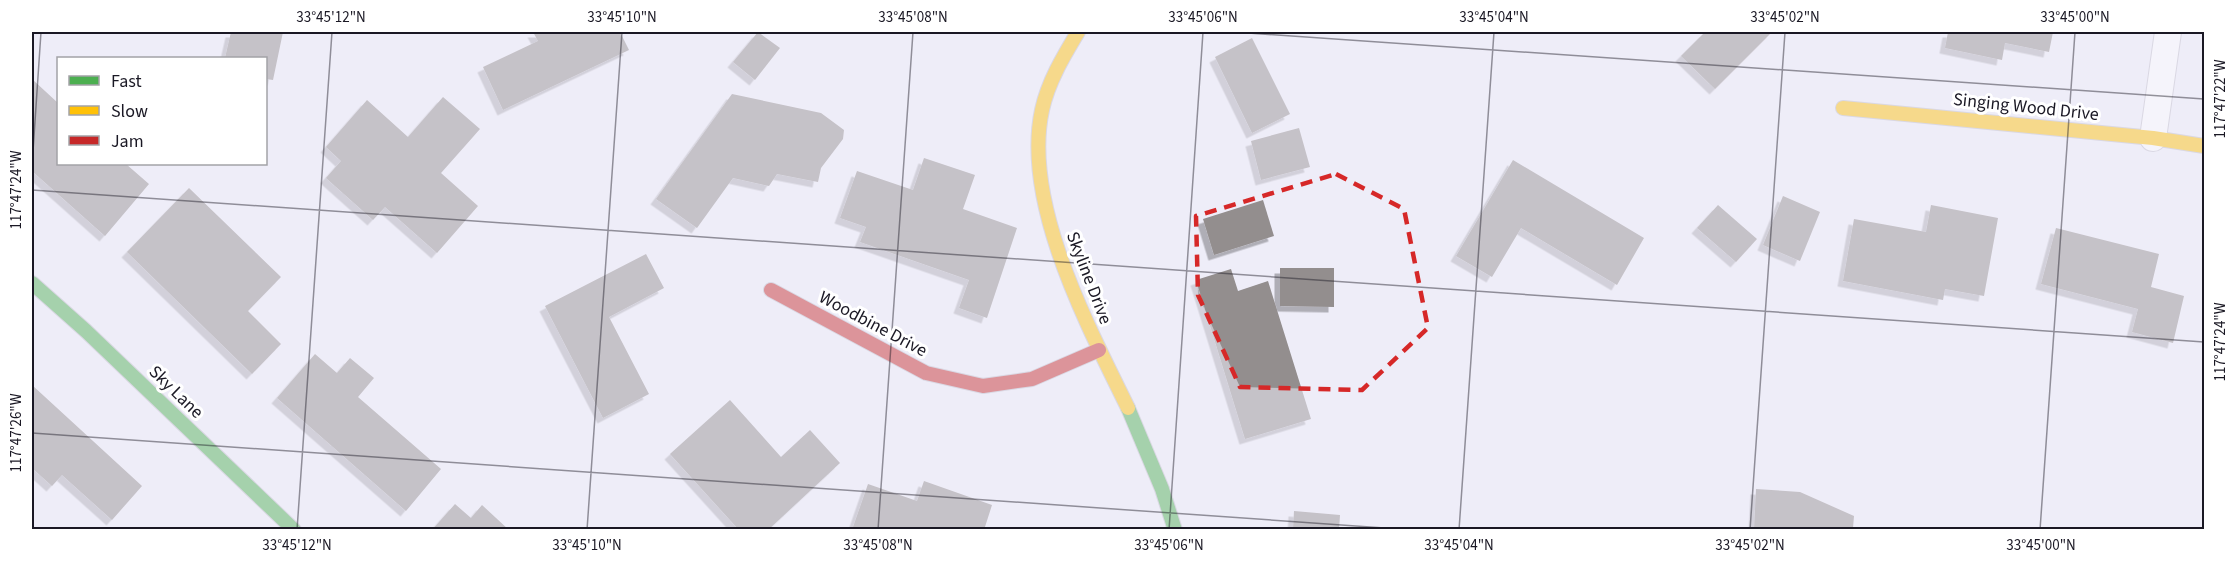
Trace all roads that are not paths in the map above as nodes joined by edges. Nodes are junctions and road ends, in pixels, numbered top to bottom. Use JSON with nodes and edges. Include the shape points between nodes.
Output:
{"nodes":[{"id":1,"x":1078,"y":32,"type":"edge"},
{"id":2,"x":2168,"y":32,"type":"edge"},
{"id":3,"x":1843,"y":108,"type":"dead end"},
{"id":4,"x":2153,"y":138,"type":"junction"},
{"id":5,"x":2205,"y":146,"type":"edge"},
{"id":6,"x":32,"y":282,"type":"edge"},
{"id":7,"x":771,"y":290,"type":"dead end"},
{"id":8,"x":1099,"y":350,"type":"junction"},
{"id":9,"x":294,"y":530,"type":"edge"},
{"id":10,"x":1175,"y":530,"type":"edge"}],
"edges":[{"from":1,"to":8,"type":"street","name":"Skyline Drive","via":[[1056,71],[1042,109],[1038,146],[1051,229],[1071,289]]},
{"from":2,"to":4,"type":"street"},
{"from":3,"to":4,"type":"street","name":"Singing Wood Drive"},
{"from":4,"to":5,"type":"street","name":"Singing Wood Drive"},
{"from":6,"to":9,"type":"street","name":"Sky Lane"},
{"from":7,"to":8,"type":"street","name":"Woodbine Drive","via":[[926,373],[983,386],[1032,379]]},
{"from":8,"to":10,"type":"street","name":"Skyline Drive","via":[[1143,440]]}]}
